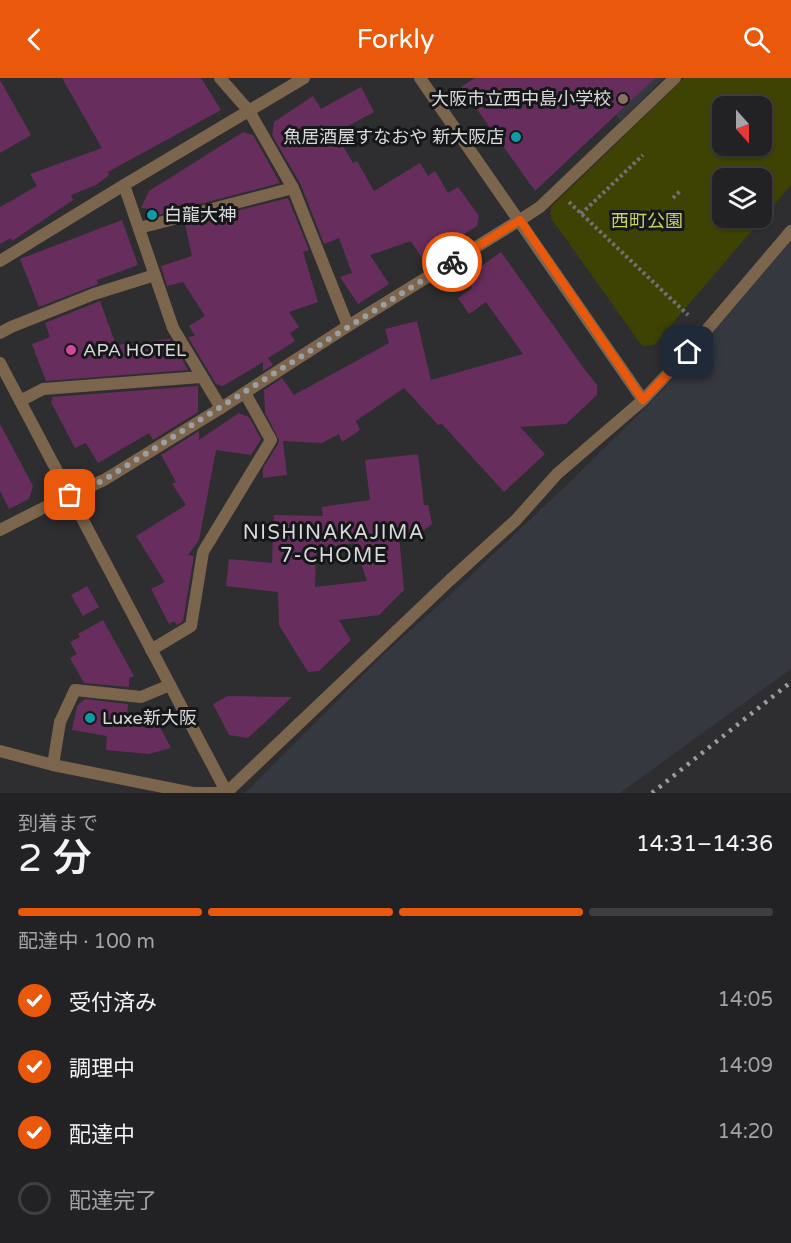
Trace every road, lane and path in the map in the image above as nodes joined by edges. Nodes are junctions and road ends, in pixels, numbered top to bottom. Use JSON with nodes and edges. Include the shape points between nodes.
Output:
{"nodes":[{"id":1,"x":220,"y":78,"type":"edge"},
{"id":2,"x":304,"y":78,"type":"edge"},
{"id":3,"x":420,"y":78,"type":"edge"},
{"id":4,"x":675,"y":78,"type":"edge"},
{"id":5,"x":249,"y":111,"type":"junction"},
{"id":6,"x":643,"y":155,"type":"dead end"},
{"id":7,"x":124,"y":185,"type":"junction"},
{"id":8,"x":293,"y":188,"type":"junction"},
{"id":9,"x":681,"y":190,"type":"dead end"},
{"id":10,"x":673,"y":198,"type":"dead end"},
{"id":11,"x":571,"y":204,"type":"dead end"},
{"id":12,"x":581,"y":214,"type":"junction"},
{"id":13,"x":520,"y":220,"type":"junction"},
{"id":14,"x":139,"y":228,"type":"junction"},
{"id":15,"x":791,"y":231,"type":"edge"},
{"id":16,"x":0,"y":261,"type":"edge"},
{"id":17,"x":154,"y":274,"type":"junction"},
{"id":18,"x":688,"y":315,"type":"dead end"},
{"id":19,"x":348,"y":326,"type":"junction"},
{"id":20,"x":0,"y":333,"type":"edge"},
{"id":21,"x":0,"y":363,"type":"edge"},
{"id":22,"x":201,"y":376,"type":"junction"},
{"id":23,"x":245,"y":393,"type":"junction"},
{"id":24,"x":643,"y":400,"type":"junction"},
{"id":25,"x":20,"y":401,"type":"junction"},
{"id":26,"x":221,"y":408,"type":"junction"},
{"id":27,"x":70,"y":495,"type":"junction"},
{"id":28,"x":0,"y":530,"type":"edge"},
{"id":29,"x":151,"y":650,"type":"junction"},
{"id":30,"x":170,"y":685,"type":"junction"},
{"id":31,"x":0,"y":751,"type":"edge"},
{"id":32,"x":53,"y":765,"type":"junction"},
{"id":33,"x":194,"y":793,"type":"edge"},
{"id":34,"x":227,"y":793,"type":"edge"}],
"edges":[{"from":1,"to":5,"type":"street"},
{"from":2,"to":5,"type":"street"},
{"from":3,"to":13,"type":"street"},
{"from":4,"to":13,"type":"street","via":[[540,207]]},
{"from":5,"to":7,"type":"street"},
{"from":5,"to":8,"type":"street"},
{"from":6,"to":12,"type":"path"},
{"from":7,"to":14,"type":"street"},
{"from":7,"to":16,"type":"street"},
{"from":8,"to":14,"type":"street"},
{"from":8,"to":19,"type":"street"},
{"from":9,"to":10,"type":"path"},
{"from":11,"to":12,"type":"path"},
{"from":12,"to":18,"type":"path"},
{"from":13,"to":19,"type":"street"},
{"from":13,"to":24,"type":"street"},
{"from":14,"to":17,"type":"street"},
{"from":15,"to":24,"type":"street"},
{"from":17,"to":20,"type":"street"},
{"from":17,"to":22,"type":"street","via":[[172,328]]},
{"from":19,"to":23,"type":"street"},
{"from":21,"to":25,"type":"street"},
{"from":22,"to":25,"type":"street","via":[[43,389]]},
{"from":22,"to":26,"type":"street"},
{"from":23,"to":26,"type":"street"},
{"from":23,"to":29,"type":"street","via":[[271,440],[203,552],[191,626]]},
{"from":24,"to":34,"type":"street","via":[[557,474],[516,520]]},
{"from":25,"to":27,"type":"street"},
{"from":26,"to":27,"type":"street","via":[[104,480]]},
{"from":27,"to":28,"type":"street"},
{"from":27,"to":29,"type":"street"},
{"from":29,"to":30,"type":"street"},
{"from":30,"to":32,"type":"street","via":[[141,696],[75,690],[60,722]]},
{"from":30,"to":34,"type":"street"},
{"from":31,"to":32,"type":"street"},
{"from":32,"to":33,"type":"street"},
{"from":33,"to":34,"type":"street"}]}
